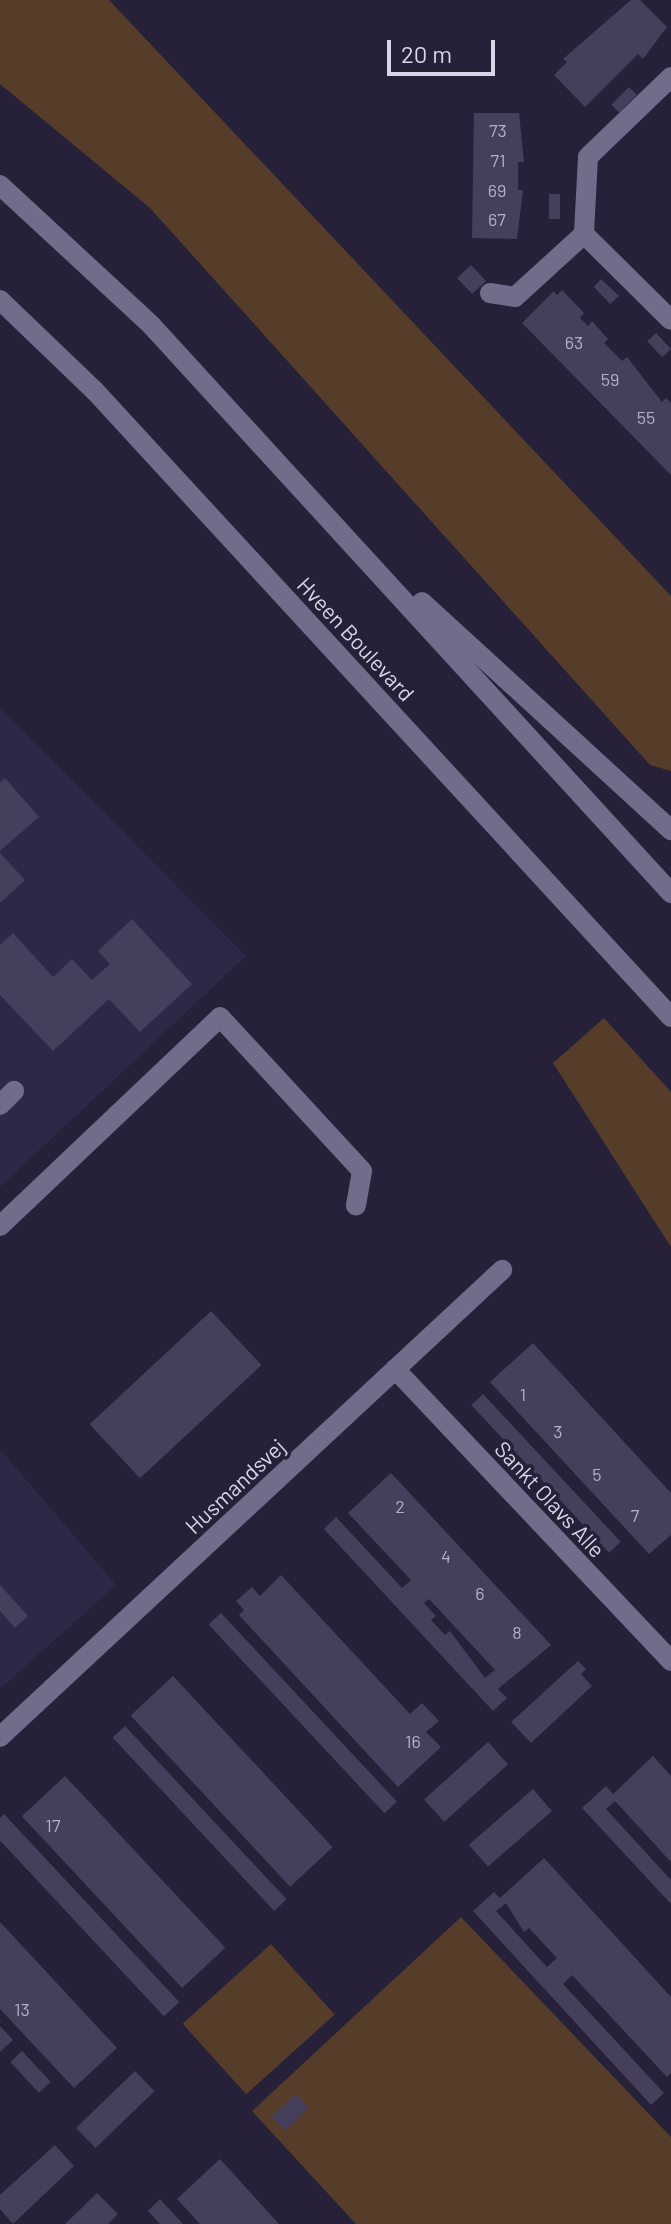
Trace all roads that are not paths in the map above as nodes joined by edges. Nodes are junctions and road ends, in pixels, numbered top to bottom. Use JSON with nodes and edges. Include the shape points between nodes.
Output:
{"nodes":[{"id":1,"x":671,"y":77,"type":"edge"},
{"id":2,"x":0,"y":185,"type":"edge"},
{"id":3,"x":584,"y":234,"type":"junction"},
{"id":4,"x":490,"y":293,"type":"dead end"},
{"id":5,"x":0,"y":300,"type":"edge"},
{"id":6,"x":671,"y":320,"type":"edge"},
{"id":7,"x":325,"y":513,"type":"junction"},
{"id":8,"x":671,"y":830,"type":"edge"},
{"id":9,"x":671,"y":893,"type":"edge"},
{"id":10,"x":671,"y":1017,"type":"edge"},
{"id":11,"x":356,"y":1205,"type":"dead end"},
{"id":12,"x":0,"y":1226,"type":"edge"},
{"id":13,"x":502,"y":1270,"type":"dead end"},
{"id":14,"x":395,"y":1369,"type":"junction"},
{"id":15,"x":671,"y":1661,"type":"edge"},
{"id":16,"x":0,"y":1737,"type":"edge"}],
"edges":[{"from":1,"to":3,"type":"street","via":[[588,157]]},
{"from":2,"to":7,"type":"street","via":[[152,326]]},
{"from":3,"to":4,"type":"street","via":[[515,297]]},
{"from":3,"to":6,"type":"street"},
{"from":5,"to":10,"type":"street","name":"Hveen Boulevard","via":[[94,390]]},
{"from":7,"to":8,"type":"street"},
{"from":7,"to":9,"type":"street"},
{"from":11,"to":12,"type":"street","via":[[362,1171],[220,1017]]},
{"from":13,"to":14,"type":"street","name":"Husmandsvej"},
{"from":14,"to":15,"type":"street","name":"Sankt Olavs Alle"},
{"from":14,"to":16,"type":"street","name":"Husmandsvej"}]}
